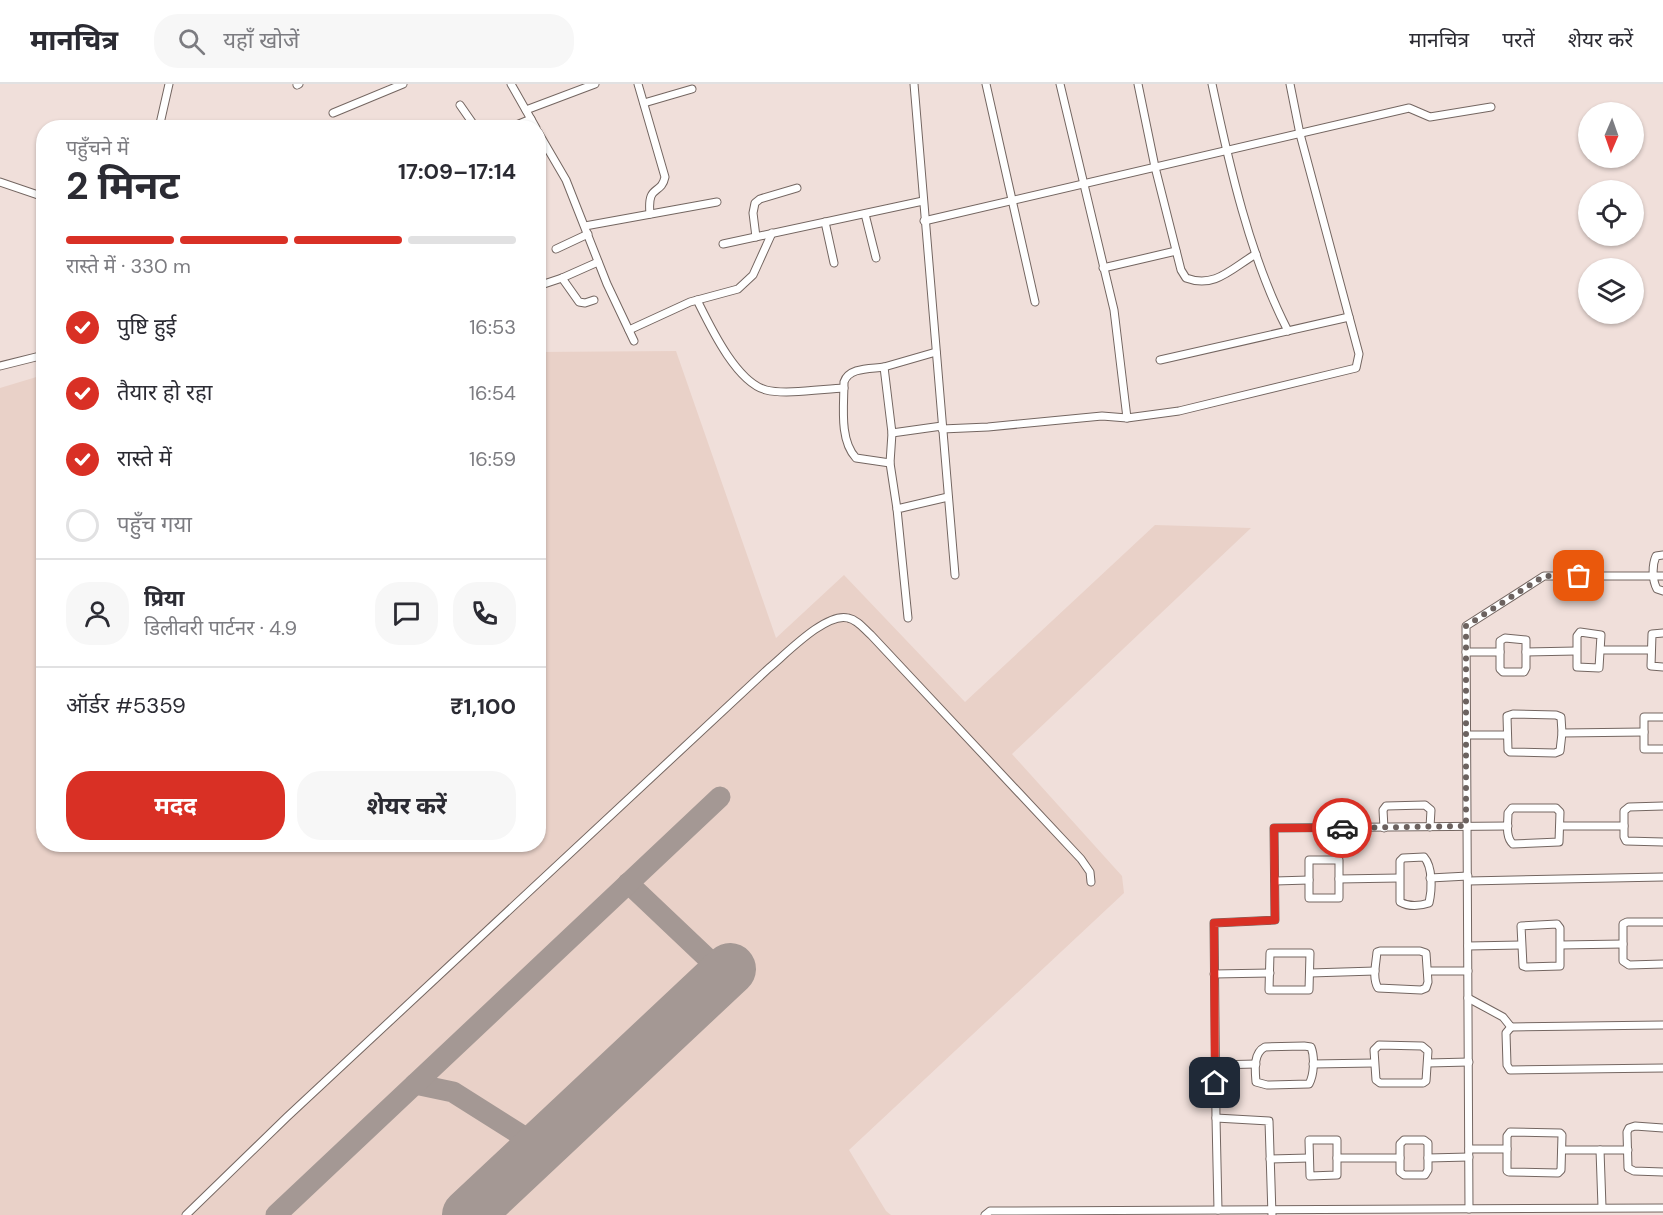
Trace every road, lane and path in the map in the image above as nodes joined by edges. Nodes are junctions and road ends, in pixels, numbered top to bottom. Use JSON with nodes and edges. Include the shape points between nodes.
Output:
{"nodes":[{"id":1,"x":169,"y":84,"type":"edge"},
{"id":2,"x":403,"y":84,"type":"edge"},
{"id":3,"x":511,"y":84,"type":"edge"},
{"id":4,"x":595,"y":84,"type":"edge"},
{"id":5,"x":638,"y":84,"type":"edge"},
{"id":6,"x":914,"y":84,"type":"edge"},
{"id":7,"x":986,"y":84,"type":"edge"},
{"id":8,"x":1069,"y":84,"type":"edge"},
{"id":9,"x":1138,"y":84,"type":"edge"},
{"id":10,"x":1212,"y":84,"type":"edge"},
{"id":11,"x":1290,"y":84,"type":"edge"},
{"id":12,"x":1060,"y":85,"type":"edge"},
{"id":13,"x":692,"y":89,"type":"dead end"},
{"id":14,"x":644,"y":103,"type":"junction"},
{"id":15,"x":460,"y":105,"type":"dead end"},
{"id":16,"x":1491,"y":107,"type":"dead end"},
{"id":17,"x":526,"y":110,"type":"junction"},
{"id":18,"x":333,"y":113,"type":"dead end"},
{"id":19,"x":531,"y":119,"type":"edge"},
{"id":20,"x":161,"y":120,"type":"edge"},
{"id":21,"x":470,"y":120,"type":"edge"},
{"id":22,"x":1300,"y":134,"type":"junction"},
{"id":23,"x":546,"y":146,"type":"edge"},
{"id":24,"x":1226,"y":150,"type":"junction"},
{"id":25,"x":1155,"y":167,"type":"junction"},
{"id":26,"x":0,"y":182,"type":"edge"},
{"id":27,"x":1083,"y":184,"type":"junction"},
{"id":28,"x":797,"y":188,"type":"dead end"},
{"id":29,"x":36,"y":194,"type":"edge"},
{"id":30,"x":1012,"y":200,"type":"junction"},
{"id":31,"x":923,"y":201,"type":"junction"},
{"id":32,"x":717,"y":202,"type":"dead end"},
{"id":33,"x":650,"y":214,"type":"junction"},
{"id":34,"x":866,"y":214,"type":"junction"},
{"id":35,"x":924,"y":221,"type":"junction"},
{"id":36,"x":825,"y":222,"type":"junction"},
{"id":37,"x":585,"y":226,"type":"junction"},
{"id":38,"x":772,"y":233,"type":"junction"},
{"id":39,"x":588,"y":234,"type":"junction"},
{"id":40,"x":756,"y":237,"type":"junction"},
{"id":41,"x":723,"y":244,"type":"dead end"},
{"id":42,"x":556,"y":249,"type":"dead end"},
{"id":43,"x":1176,"y":251,"type":"junction"},
{"id":44,"x":1256,"y":254,"type":"junction"},
{"id":45,"x":876,"y":258,"type":"dead end"},
{"id":46,"x":598,"y":262,"type":"junction"},
{"id":47,"x":834,"y":263,"type":"dead end"},
{"id":48,"x":1103,"y":268,"type":"junction"},
{"id":49,"x":562,"y":278,"type":"junction"},
{"id":50,"x":546,"y":283,"type":"edge"},
{"id":51,"x":594,"y":300,"type":"dead end"},
{"id":52,"x":697,"y":300,"type":"junction"},
{"id":53,"x":1035,"y":302,"type":"dead end"},
{"id":54,"x":1348,"y":317,"type":"junction"},
{"id":55,"x":629,"y":330,"type":"junction"},
{"id":56,"x":1288,"y":331,"type":"junction"},
{"id":57,"x":634,"y":341,"type":"dead end"},
{"id":58,"x":936,"y":352,"type":"junction"},
{"id":59,"x":36,"y":356,"type":"edge"},
{"id":60,"x":1160,"y":360,"type":"dead end"},
{"id":61,"x":0,"y":366,"type":"edge"},
{"id":62,"x":884,"y":367,"type":"junction"},
{"id":63,"x":844,"y":388,"type":"junction"},
{"id":64,"x":1127,"y":418,"type":"junction"},
{"id":65,"x":942,"y":428,"type":"junction"},
{"id":66,"x":892,"y":433,"type":"junction"},
{"id":67,"x":890,"y":463,"type":"junction"},
{"id":68,"x":948,"y":497,"type":"junction"},
{"id":69,"x":897,"y":509,"type":"junction"},
{"id":70,"x":1663,"y":555,"type":"edge"},
{"id":71,"x":955,"y":575,"type":"dead end"},
{"id":72,"x":1579,"y":576,"type":"junction"},
{"id":73,"x":1654,"y":576,"type":"junction"},
{"id":74,"x":1663,"y":576,"type":"edge"},
{"id":75,"x":1663,"y":591,"type":"edge"},
{"id":76,"x":1579,"y":596,"type":"dead end"},
{"id":77,"x":908,"y":618,"type":"dead end"},
{"id":78,"x":1663,"y":633,"type":"edge"},
{"id":79,"x":1601,"y":650,"type":"junction"},
{"id":80,"x":1650,"y":650,"type":"junction"},
{"id":81,"x":1576,"y":651,"type":"junction"},
{"id":82,"x":1467,"y":652,"type":"junction"},
{"id":83,"x":1500,"y":652,"type":"junction"},
{"id":84,"x":1526,"y":652,"type":"junction"},
{"id":85,"x":1663,"y":667,"type":"edge"},
{"id":86,"x":1663,"y":717,"type":"edge"},
{"id":87,"x":1644,"y":732,"type":"junction"},
{"id":88,"x":1562,"y":733,"type":"junction"},
{"id":89,"x":1467,"y":735,"type":"junction"},
{"id":90,"x":1507,"y":735,"type":"junction"},
{"id":91,"x":1663,"y":749,"type":"edge"},
{"id":92,"x":1663,"y":806,"type":"edge"},
{"id":93,"x":1466,"y":826,"type":"junction"},
{"id":94,"x":1508,"y":826,"type":"junction"},
{"id":95,"x":1560,"y":826,"type":"junction"},
{"id":96,"x":1624,"y":826,"type":"junction"},
{"id":97,"x":1430,"y":827,"type":"junction"},
{"id":98,"x":1384,"y":828,"type":"junction"},
{"id":99,"x":1663,"y":842,"type":"edge"},
{"id":100,"x":1663,"y":877,"type":"edge"},
{"id":101,"x":1399,"y":878,"type":"junction"},
{"id":102,"x":1430,"y":878,"type":"junction"},
{"id":103,"x":1339,"y":879,"type":"junction"},
{"id":104,"x":1468,"y":879,"type":"junction"},
{"id":105,"x":1309,"y":880,"type":"junction"},
{"id":106,"x":1275,"y":881,"type":"junction"},
{"id":107,"x":1091,"y":882,"type":"dead end"},
{"id":108,"x":1663,"y":922,"type":"edge"},
{"id":109,"x":1623,"y":944,"type":"junction"},
{"id":110,"x":1521,"y":945,"type":"junction"},
{"id":111,"x":1561,"y":945,"type":"junction"},
{"id":112,"x":1468,"y":946,"type":"junction"},
{"id":113,"x":1663,"y":964,"type":"edge"},
{"id":114,"x":1375,"y":971,"type":"junction"},
{"id":115,"x":1428,"y":971,"type":"junction"},
{"id":116,"x":1468,"y":971,"type":"junction"},
{"id":117,"x":1270,"y":973,"type":"junction"},
{"id":118,"x":1310,"y":973,"type":"junction"},
{"id":119,"x":1214,"y":974,"type":"junction"},
{"id":120,"x":1468,"y":998,"type":"junction"},
{"id":121,"x":1663,"y":1025,"type":"edge"},
{"id":122,"x":1511,"y":1027,"type":"junction"},
{"id":123,"x":1469,"y":1062,"type":"junction"},
{"id":124,"x":1374,"y":1063,"type":"junction"},
{"id":125,"x":1428,"y":1063,"type":"junction"},
{"id":126,"x":1313,"y":1064,"type":"junction"},
{"id":127,"x":1215,"y":1065,"type":"junction"},
{"id":128,"x":1256,"y":1065,"type":"junction"},
{"id":129,"x":1663,"y":1068,"type":"edge"},
{"id":130,"x":1216,"y":1118,"type":"junction"},
{"id":131,"x":1663,"y":1128,"type":"edge"},
{"id":132,"x":1507,"y":1149,"type":"junction"},
{"id":133,"x":1562,"y":1150,"type":"junction"},
{"id":134,"x":1600,"y":1150,"type":"junction"},
{"id":135,"x":1628,"y":1150,"type":"junction"},
{"id":136,"x":1469,"y":1153,"type":"junction"},
{"id":137,"x":1270,"y":1158,"type":"junction"},
{"id":138,"x":1309,"y":1158,"type":"junction"},
{"id":139,"x":1337,"y":1158,"type":"junction"},
{"id":140,"x":1400,"y":1158,"type":"junction"},
{"id":141,"x":1428,"y":1158,"type":"junction"},
{"id":142,"x":1663,"y":1172,"type":"edge"},
{"id":143,"x":1602,"y":1207,"type":"junction"},
{"id":144,"x":1663,"y":1208,"type":"edge"},
{"id":145,"x":1470,"y":1209,"type":"junction"},
{"id":146,"x":1218,"y":1210,"type":"junction"},
{"id":147,"x":1272,"y":1212,"type":"edge"},
{"id":148,"x":1613,"y":1212,"type":"edge"},
{"id":149,"x":186,"y":1215,"type":"edge"},
{"id":150,"x":985,"y":1215,"type":"edge"}],
"edges":[{"from":1,"to":20,"type":"street"},
{"from":2,"to":18,"type":"street"},
{"from":3,"to":17,"type":"street"},
{"from":4,"to":17,"type":"street"},
{"from":5,"to":14,"type":"street"},
{"from":6,"to":31,"type":"street"},
{"from":7,"to":30,"type":"street"},
{"from":8,"to":12,"type":"street"},
{"from":9,"to":25,"type":"street"},
{"from":10,"to":24,"type":"street"},
{"from":11,"to":22,"type":"street"},
{"from":12,"to":27,"type":"street"},
{"from":13,"to":14,"type":"street"},
{"from":14,"to":33,"type":"street","via":[[665,177],[651,192]]},
{"from":15,"to":21,"type":"street"},
{"from":16,"to":22,"type":"street","via":[[1430,117],[1409,108]]},
{"from":17,"to":19,"type":"street"},
{"from":22,"to":24,"type":"street"},
{"from":22,"to":54,"type":"street"},
{"from":23,"to":37,"type":"street","via":[[566,180]]},
{"from":24,"to":25,"type":"street"},
{"from":24,"to":44,"type":"street"},
{"from":25,"to":27,"type":"street"},
{"from":25,"to":43,"type":"street"},
{"from":26,"to":29,"type":"street"},
{"from":27,"to":30,"type":"street"},
{"from":27,"to":48,"type":"street"},
{"from":28,"to":40,"type":"street","via":[[755,203]]},
{"from":30,"to":35,"type":"street"},
{"from":30,"to":53,"type":"street"},
{"from":31,"to":34,"type":"street"},
{"from":31,"to":35,"type":"street"},
{"from":32,"to":33,"type":"street"},
{"from":33,"to":37,"type":"street"},
{"from":34,"to":36,"type":"street"},
{"from":34,"to":45,"type":"street"},
{"from":35,"to":58,"type":"street"},
{"from":36,"to":38,"type":"street"},
{"from":36,"to":47,"type":"street"},
{"from":37,"to":39,"type":"street"},
{"from":38,"to":40,"type":"street"},
{"from":38,"to":52,"type":"street","via":[[747,282],[738,289]]},
{"from":39,"to":42,"type":"street"},
{"from":39,"to":46,"type":"street"},
{"from":40,"to":41,"type":"street"},
{"from":43,"to":44,"type":"street","via":[[1186,278],[1202,282],[1221,277]]},
{"from":43,"to":48,"type":"street"},
{"from":44,"to":56,"type":"street"},
{"from":46,"to":49,"type":"street"},
{"from":46,"to":55,"type":"street"},
{"from":48,"to":64,"type":"street","via":[[1113,310]]},
{"from":49,"to":50,"type":"street"},
{"from":49,"to":51,"type":"street","via":[[579,302]]},
{"from":52,"to":55,"type":"street"},
{"from":52,"to":63,"type":"street","via":[[726,351],[755,385],[771,391]]},
{"from":54,"to":56,"type":"street"},
{"from":54,"to":64,"type":"street","via":[[1359,354],[1356,368],[1179,411]]},
{"from":55,"to":57,"type":"street"},
{"from":56,"to":60,"type":"street"},
{"from":58,"to":62,"type":"street"},
{"from":58,"to":65,"type":"street"},
{"from":59,"to":61,"type":"street"},
{"from":62,"to":63,"type":"street","via":[[852,372],[846,376]]},
{"from":62,"to":66,"type":"street"},
{"from":63,"to":67,"type":"street","via":[[847,444],[851,452],[856,458]]},
{"from":64,"to":65,"type":"street","via":[[1102,416]]},
{"from":65,"to":66,"type":"street"},
{"from":65,"to":68,"type":"street"},
{"from":66,"to":67,"type":"street"},
{"from":67,"to":69,"type":"street"},
{"from":68,"to":69,"type":"street"},
{"from":68,"to":71,"type":"street"},
{"from":69,"to":77,"type":"street"},
{"from":70,"to":73,"type":"street","via":[[1654,559]]},
{"from":72,"to":73,"type":"street"},
{"from":72,"to":76,"type":"street"},
{"from":72,"to":82,"type":"street","via":[[1544,576],[1466,626]]},
{"from":73,"to":74,"type":"street"},
{"from":73,"to":75,"type":"street","via":[[1655,587]]},
{"from":78,"to":80,"type":"street","via":[[1652,634]]},
{"from":79,"to":80,"type":"street"},
{"from":79,"to":81,"type":"street","via":[[1597,668],[1578,668]]},
{"from":79,"to":81,"type":"street","via":[[1600,634],[1580,632]]},
{"from":80,"to":85,"type":"street","via":[[1652,666]]},
{"from":81,"to":84,"type":"street"},
{"from":82,"to":83,"type":"street"},
{"from":82,"to":89,"type":"street"},
{"from":83,"to":84,"type":"street","via":[[1500,641],[1505,638],[1524,638]]},
{"from":83,"to":84,"type":"street","via":[[1500,669],[1522,672]]},
{"from":86,"to":87,"type":"street","via":[[1644,717]]},
{"from":87,"to":88,"type":"street"},
{"from":87,"to":91,"type":"street","via":[[1644,749]]},
{"from":88,"to":90,"type":"street","via":[[1561,749],[1555,753],[1509,752]]},
{"from":88,"to":90,"type":"street","via":[[1562,717],[1513,714],[1506,718]]},
{"from":89,"to":90,"type":"street"},
{"from":89,"to":93,"type":"street"},
{"from":92,"to":96,"type":"street","via":[[1629,807],[1624,811]]},
{"from":93,"to":94,"type":"street"},
{"from":93,"to":97,"type":"street"},
{"from":93,"to":104,"type":"street"},
{"from":94,"to":95,"type":"street","via":[[1508,838],[1514,844],[1555,844],[1560,839]]},
{"from":94,"to":95,"type":"street","via":[[1512,808],[1558,810]]},
{"from":95,"to":96,"type":"street"},
{"from":96,"to":99,"type":"street","via":[[1626,841]]},
{"from":97,"to":98,"type":"street"},
{"from":97,"to":98,"type":"street","via":[[1431,810],[1425,805],[1386,806]]},
{"from":98,"to":106,"type":"street","via":[[1274,828]]},
{"from":100,"to":104,"type":"street"},
{"from":101,"to":102,"type":"street","via":[[1402,858],[1424,857]]},
{"from":101,"to":102,"type":"street","via":[[1400,902],[1420,905],[1431,900]]},
{"from":101,"to":103,"type":"street"},
{"from":102,"to":104,"type":"street"},
{"from":103,"to":105,"type":"street","via":[[1339,898],[1309,898]]},
{"from":103,"to":105,"type":"street","via":[[1339,860],[1309,860]]},
{"from":104,"to":112,"type":"street"},
{"from":105,"to":106,"type":"street"},
{"from":106,"to":119,"type":"street","via":[[1275,920],[1214,923]]},
{"from":107,"to":149,"type":"street","via":[[1090,872],[1081,859],[871,635],[846,617],[830,620],[744,692]]},
{"from":108,"to":109,"type":"street","via":[[1623,924]]},
{"from":109,"to":111,"type":"street"},
{"from":109,"to":113,"type":"street","via":[[1624,964]]},
{"from":110,"to":111,"type":"street","via":[[1521,926],[1546,924],[1559,925]]},
{"from":110,"to":111,"type":"street","via":[[1523,966],[1547,967],[1562,964]]},
{"from":110,"to":112,"type":"street"},
{"from":112,"to":116,"type":"street"},
{"from":114,"to":115,"type":"street","via":[[1378,988],[1421,990],[1428,982]]},
{"from":114,"to":115,"type":"street","via":[[1377,952],[1383,950],[1426,953]]},
{"from":114,"to":118,"type":"street"},
{"from":115,"to":116,"type":"street"},
{"from":116,"to":120,"type":"street"},
{"from":117,"to":118,"type":"street","via":[[1269,990],[1309,990]]},
{"from":117,"to":118,"type":"street","via":[[1270,952],[1310,953]]},
{"from":117,"to":119,"type":"street"},
{"from":119,"to":127,"type":"street"},
{"from":120,"to":122,"type":"street","via":[[1503,1017]]},
{"from":120,"to":123,"type":"street"},
{"from":121,"to":122,"type":"street"},
{"from":122,"to":129,"type":"street","via":[[1506,1033],[1510,1070]]},
{"from":123,"to":125,"type":"street"},
{"from":123,"to":136,"type":"street"},
{"from":124,"to":125,"type":"street","via":[[1374,1050],[1379,1045],[1422,1046],[1428,1051]]},
{"from":124,"to":125,"type":"street","via":[[1380,1083],[1423,1083]]},
{"from":124,"to":126,"type":"street"},
{"from":126,"to":128,"type":"street","via":[[1312,1049],[1304,1046],[1265,1047],[1257,1055]]},
{"from":126,"to":128,"type":"street","via":[[1311,1082],[1306,1086],[1258,1084]]},
{"from":127,"to":128,"type":"street"},
{"from":127,"to":130,"type":"street"},
{"from":130,"to":137,"type":"street","via":[[1269,1121]]},
{"from":130,"to":146,"type":"street"},
{"from":131,"to":135,"type":"street","via":[[1629,1128]]},
{"from":132,"to":133,"type":"street","via":[[1510,1132],[1557,1132],[1562,1135]]},
{"from":132,"to":133,"type":"street","via":[[1507,1171],[1558,1173],[1562,1168]]},
{"from":132,"to":136,"type":"street"},
{"from":133,"to":134,"type":"street"},
{"from":134,"to":135,"type":"street"},
{"from":134,"to":143,"type":"street"},
{"from":135,"to":142,"type":"street","via":[[1630,1170]]},
{"from":136,"to":141,"type":"street"},
{"from":136,"to":145,"type":"street"},
{"from":137,"to":138,"type":"street"},
{"from":137,"to":147,"type":"street"},
{"from":138,"to":139,"type":"street","via":[[1310,1176],[1337,1175]]},
{"from":138,"to":139,"type":"street","via":[[1309,1140],[1337,1140]]},
{"from":139,"to":140,"type":"street"},
{"from":140,"to":141,"type":"street","via":[[1400,1172],[1404,1175],[1425,1175]]},
{"from":140,"to":141,"type":"street","via":[[1400,1144],[1404,1140],[1426,1140]]},
{"from":143,"to":145,"type":"street"},
{"from":143,"to":148,"type":"street"},
{"from":144,"to":148,"type":"street"},
{"from":145,"to":147,"type":"street"},
{"from":146,"to":147,"type":"street"},
{"from":146,"to":150,"type":"street","via":[[990,1210]]}]}
